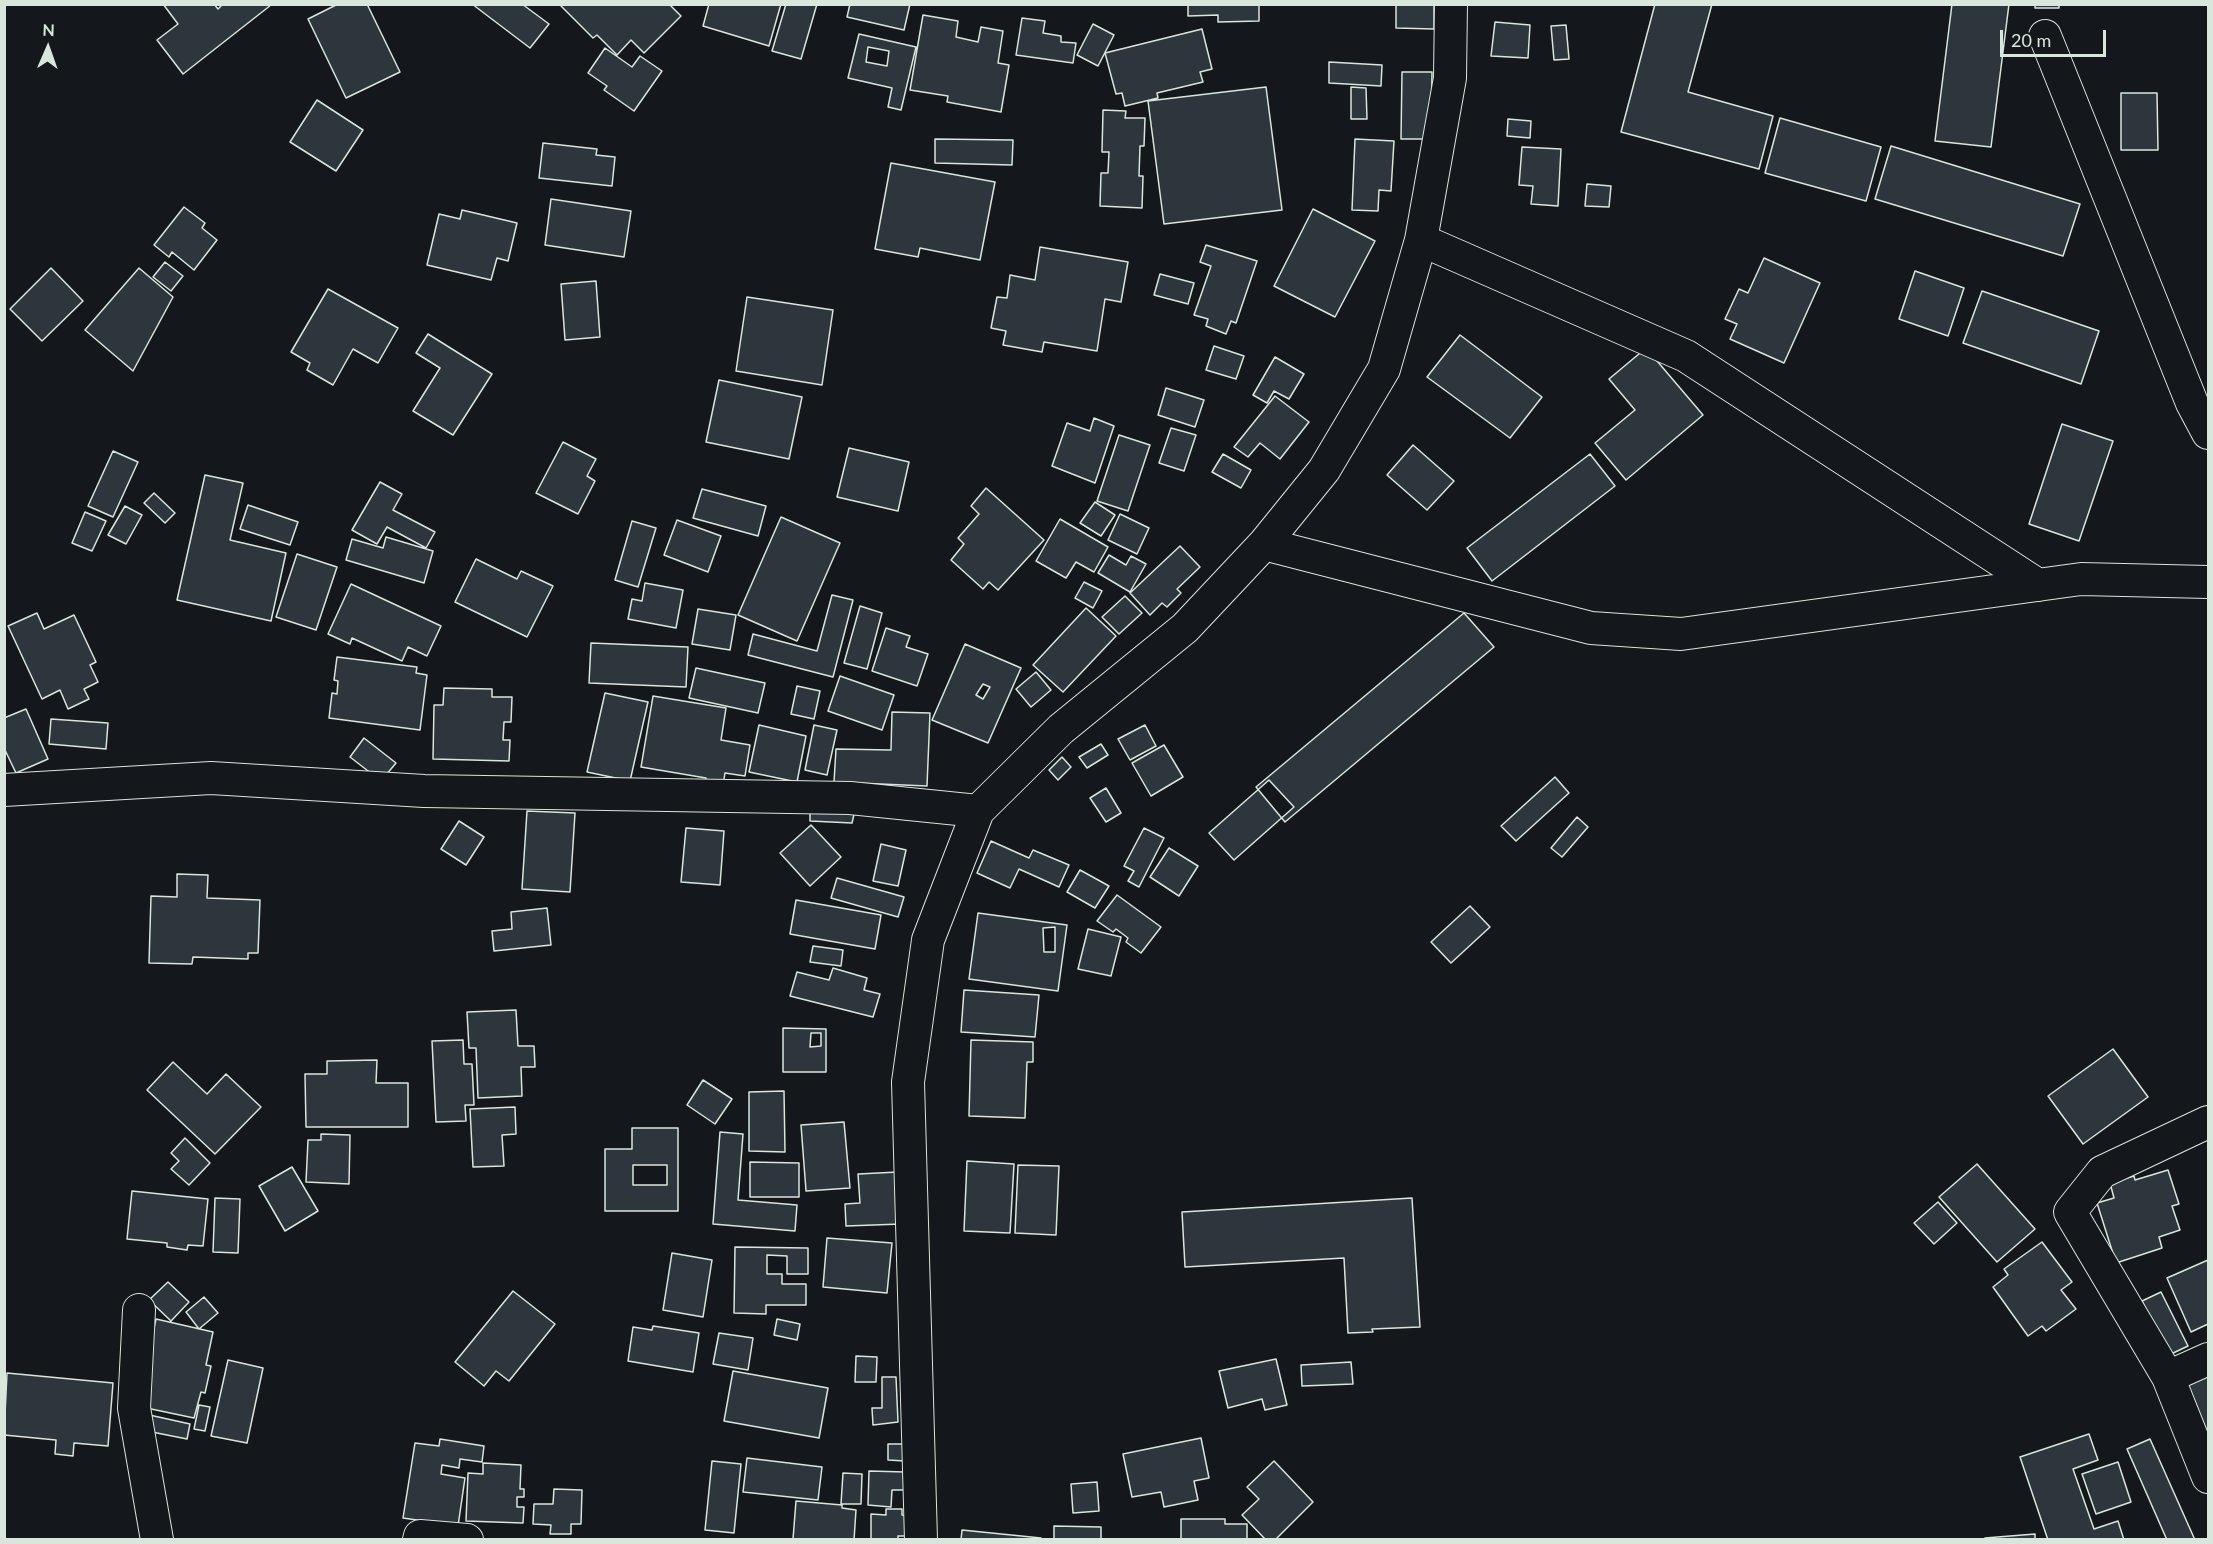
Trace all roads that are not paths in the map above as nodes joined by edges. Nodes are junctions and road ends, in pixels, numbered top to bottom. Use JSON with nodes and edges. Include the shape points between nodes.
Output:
{"nodes":[{"id":1,"x":1451,"y":4,"type":"edge"},
{"id":2,"x":2045,"y":36,"type":"dead end"},
{"id":3,"x":1421,"y":240,"type":"junction"},
{"id":4,"x":2208,"y":433,"type":"edge"},
{"id":5,"x":1264,"y":544,"type":"junction"},
{"id":6,"x":2208,"y":582,"type":"edge"},
{"id":7,"x":2038,"y":585,"type":"junction"},
{"id":8,"x":4,"y":790,"type":"edge"},
{"id":9,"x":978,"y":810,"type":"junction"},
{"id":10,"x":2208,"y":1122,"type":"edge"},
{"id":11,"x":139,"y":1310,"type":"dead end"},
{"id":12,"x":2208,"y":1359,"type":"edge"},
{"id":13,"x":2168,"y":1377,"type":"junction"},
{"id":14,"x":2208,"y":1477,"type":"edge"},
{"id":15,"x":157,"y":1539,"type":"edge"},
{"id":16,"x":419,"y":1539,"type":"edge"},
{"id":17,"x":467,"y":1539,"type":"edge"},
{"id":18,"x":921,"y":1539,"type":"edge"}],
"edges":[{"from":1,"to":3,"type":"street","via":[[1450,78]]},
{"from":2,"to":4,"type":"street","via":[[2192,403]]},
{"from":3,"to":5,"type":"street","via":[[1384,369],[1324,470]]},
{"from":3,"to":7,"type":"street","via":[[1686,356]]},
{"from":5,"to":7,"type":"street","via":[[1591,628],[1681,634]]},
{"from":5,"to":9,"type":"street","via":[[1185,628],[1061,729]]},
{"from":6,"to":7,"type":"street","via":[[2081,579]]},
{"from":8,"to":9,"type":"street","via":[[211,778],[424,791],[850,798]]},
{"from":9,"to":18,"type":"street","via":[[928,940],[908,1083]]},
{"from":10,"to":13,"type":"street","via":[[2102,1172],[2070,1212]]},
{"from":11,"to":15,"type":"street","via":[[134,1408]]},
{"from":12,"to":13,"type":"street"},
{"from":13,"to":14,"type":"street"},
{"from":16,"to":17,"type":"street"}]}
